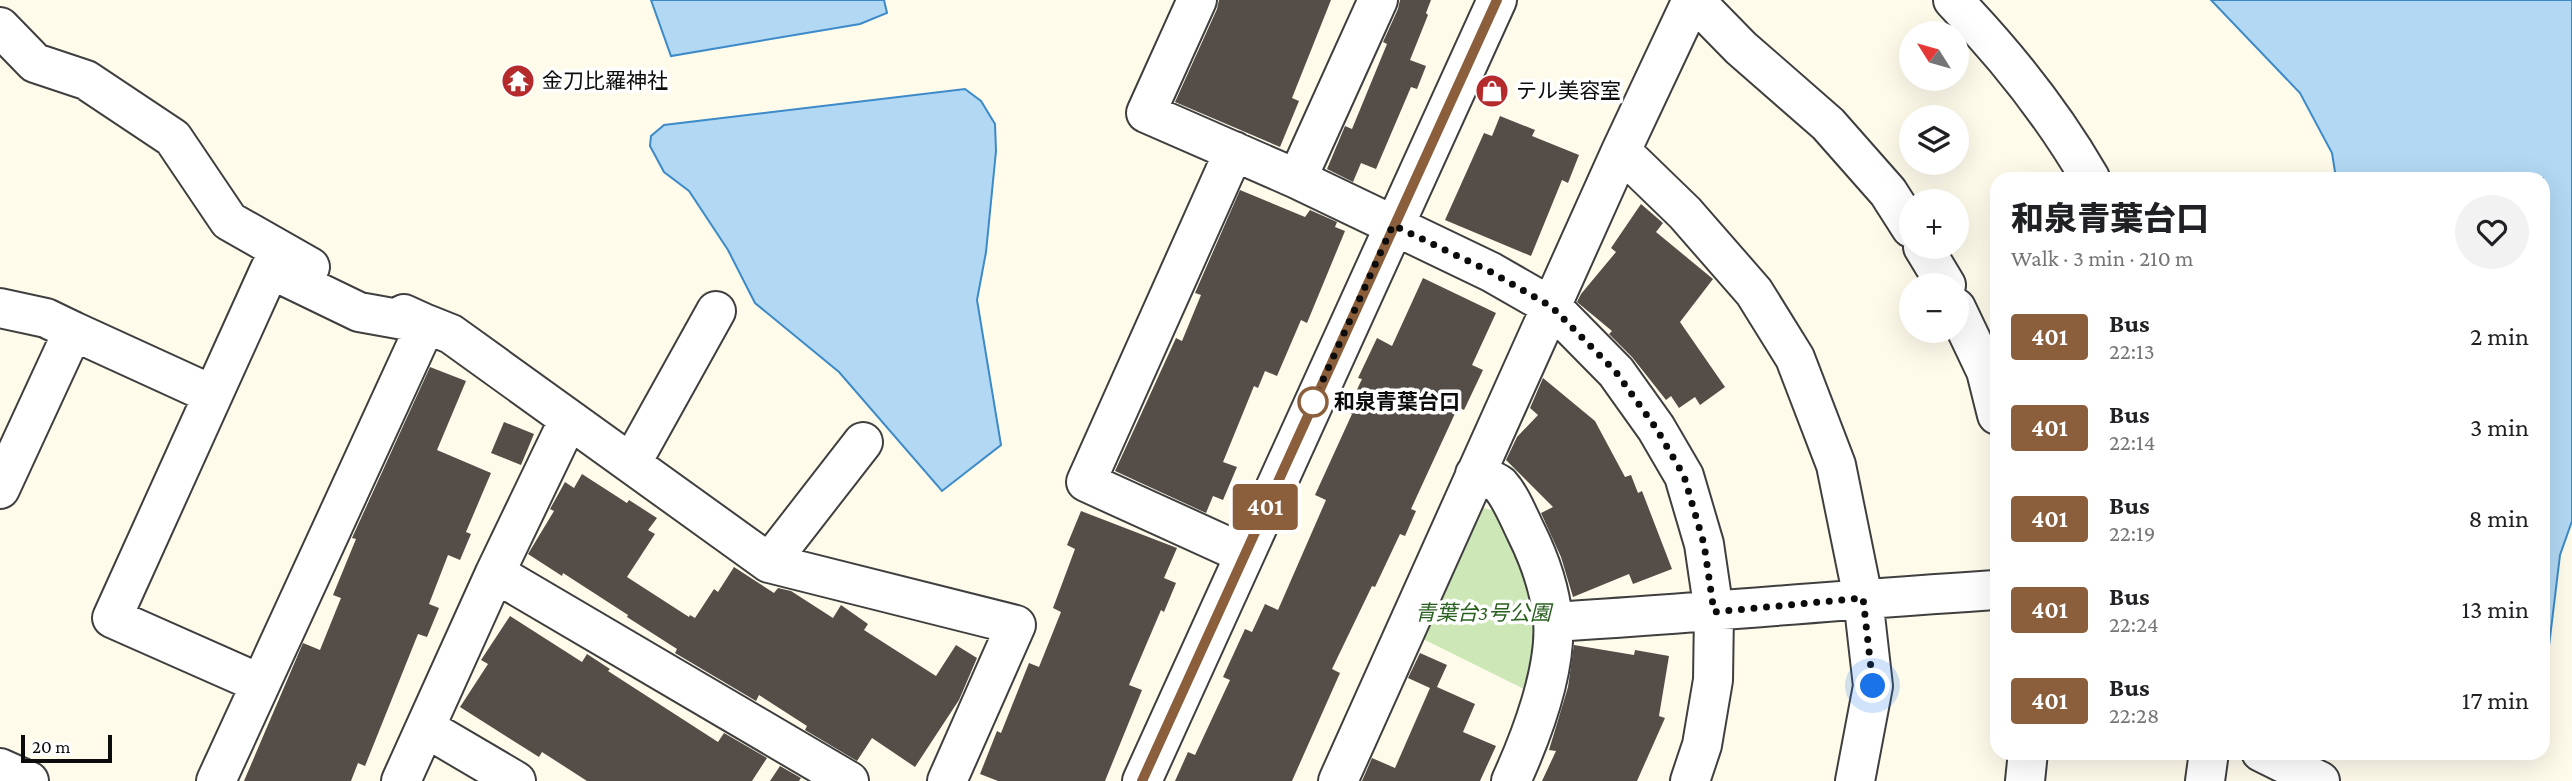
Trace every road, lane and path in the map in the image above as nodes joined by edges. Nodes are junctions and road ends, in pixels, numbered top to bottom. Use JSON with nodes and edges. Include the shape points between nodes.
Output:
{"nodes":[{"id":1,"x":1197,"y":0,"type":"edge"},
{"id":2,"x":1378,"y":0,"type":"edge"},
{"id":3,"x":1497,"y":0,"type":"edge"},
{"id":4,"x":1693,"y":0,"type":"edge"},
{"id":5,"x":1953,"y":0,"type":"edge"},
{"id":6,"x":0,"y":27,"type":"edge"},
{"id":7,"x":0,"y":43,"type":"edge"},
{"id":8,"x":0,"y":56,"type":"edge"},
{"id":9,"x":1234,"y":151,"type":"junction"},
{"id":10,"x":1621,"y":151,"type":"junction"},
{"id":11,"x":2086,"y":172,"type":"edge"},
{"id":12,"x":1297,"y":179,"type":"junction"},
{"id":13,"x":1899,"y":209,"type":"edge"},
{"id":14,"x":1393,"y":225,"type":"junction"},
{"id":15,"x":1552,"y":307,"type":"junction"},
{"id":16,"x":0,"y":308,"type":"edge"},
{"id":17,"x":716,"y":311,"type":"dead end"},
{"id":18,"x":426,"y":324,"type":"junction"},
{"id":19,"x":73,"y":331,"type":"junction"},
{"id":20,"x":1969,"y":331,"type":"edge"},
{"id":21,"x":1990,"y":368,"type":"edge"},
{"id":22,"x":213,"y":395,"type":"junction"},
{"id":23,"x":569,"y":419,"type":"junction"},
{"id":24,"x":863,"y":442,"type":"dead end"},
{"id":25,"x":632,"y":462,"type":"junction"},
{"id":26,"x":1475,"y":474,"type":"junction"},
{"id":27,"x":0,"y":489,"type":"edge"},
{"id":28,"x":1244,"y":554,"type":"junction"},
{"id":29,"x":769,"y":563,"type":"junction"},
{"id":30,"x":495,"y":573,"type":"junction"},
{"id":31,"x":1990,"y":590,"type":"edge"},
{"id":32,"x":1863,"y":598,"type":"junction"},
{"id":33,"x":1714,"y":612,"type":"junction"},
{"id":34,"x":1553,"y":622,"type":"junction"},
{"id":35,"x":259,"y":683,"type":"junction"},
{"id":36,"x":426,"y":727,"type":"junction"},
{"id":37,"x":2027,"y":760,"type":"edge"},
{"id":38,"x":2208,"y":760,"type":"edge"},
{"id":39,"x":2277,"y":760,"type":"edge"},
{"id":40,"x":0,"y":768,"type":"edge"},
{"id":41,"x":29,"y":781,"type":"edge"},
{"id":42,"x":216,"y":781,"type":"edge"},
{"id":43,"x":401,"y":781,"type":"edge"},
{"id":44,"x":516,"y":781,"type":"edge"},
{"id":45,"x":849,"y":781,"type":"edge"},
{"id":46,"x":947,"y":781,"type":"edge"},
{"id":47,"x":1142,"y":781,"type":"edge"},
{"id":48,"x":1338,"y":781,"type":"edge"},
{"id":49,"x":1511,"y":781,"type":"edge"},
{"id":50,"x":1690,"y":781,"type":"edge"},
{"id":51,"x":1855,"y":781,"type":"edge"},
{"id":52,"x":2025,"y":781,"type":"edge"},
{"id":53,"x":2205,"y":781,"type":"edge"},
{"id":54,"x":2320,"y":781,"type":"edge"}],
"edges":[{"from":1,"to":9,"type":"street","via":[[1146,113]]},
{"from":2,"to":12,"type":"street"},
{"from":3,"to":14,"type":"street"},
{"from":4,"to":10,"type":"street"},
{"from":4,"to":13,"type":"street","via":[[1828,124]]},
{"from":5,"to":11,"type":"street","via":[[2023,80]]},
{"from":6,"to":18,"type":"street","via":[[35,63],[86,80],[173,138],[229,221],[280,252]]},
{"from":7,"to":8,"type":"street","via":[[4,49]]},
{"from":9,"to":12,"type":"street"},
{"from":9,"to":28,"type":"street","via":[[1086,482]]},
{"from":10,"to":15,"type":"street"},
{"from":10,"to":32,"type":"street","via":[[1685,213],[1754,292],[1795,358],[1836,465]]},
{"from":12,"to":14,"type":"street"},
{"from":14,"to":15,"type":"street"},
{"from":14,"to":28,"type":"street"},
{"from":15,"to":26,"type":"street"},
{"from":15,"to":33,"type":"street","via":[[1616,372],[1684,476],[1704,544]]},
{"from":16,"to":19,"type":"street","via":[[46,318]]},
{"from":17,"to":25,"type":"street"},
{"from":18,"to":22,"type":"street","via":[[359,312],[270,269]]},
{"from":18,"to":23,"type":"street","via":[[451,334]]},
{"from":18,"to":35,"type":"street"},
{"from":19,"to":22,"type":"street"},
{"from":19,"to":27,"type":"street"},
{"from":20,"to":21,"type":"street"},
{"from":22,"to":35,"type":"street","via":[[112,618]]},
{"from":23,"to":25,"type":"street"},
{"from":23,"to":30,"type":"street"},
{"from":24,"to":29,"type":"street"},
{"from":25,"to":29,"type":"street"},
{"from":26,"to":34,"type":"street","via":[[1499,484],[1518,515],[1548,587]]},
{"from":26,"to":48,"type":"street"},
{"from":28,"to":47,"type":"street"},
{"from":29,"to":46,"type":"street","via":[[1016,625]]},
{"from":30,"to":36,"type":"street"},
{"from":30,"to":45,"type":"street"},
{"from":31,"to":32,"type":"street"},
{"from":32,"to":33,"type":"street"},
{"from":32,"to":51,"type":"street","via":[[1873,686]]},
{"from":33,"to":34,"type":"street"},
{"from":33,"to":50,"type":"street","via":[[1713,680],[1702,746]]},
{"from":34,"to":49,"type":"street","via":[[1542,703]]},
{"from":35,"to":42,"type":"street"},
{"from":36,"to":43,"type":"street"},
{"from":36,"to":44,"type":"street"},
{"from":37,"to":52,"type":"street"},
{"from":38,"to":53,"type":"street"},
{"from":39,"to":54,"type":"street"},
{"from":40,"to":41,"type":"street"}]}
